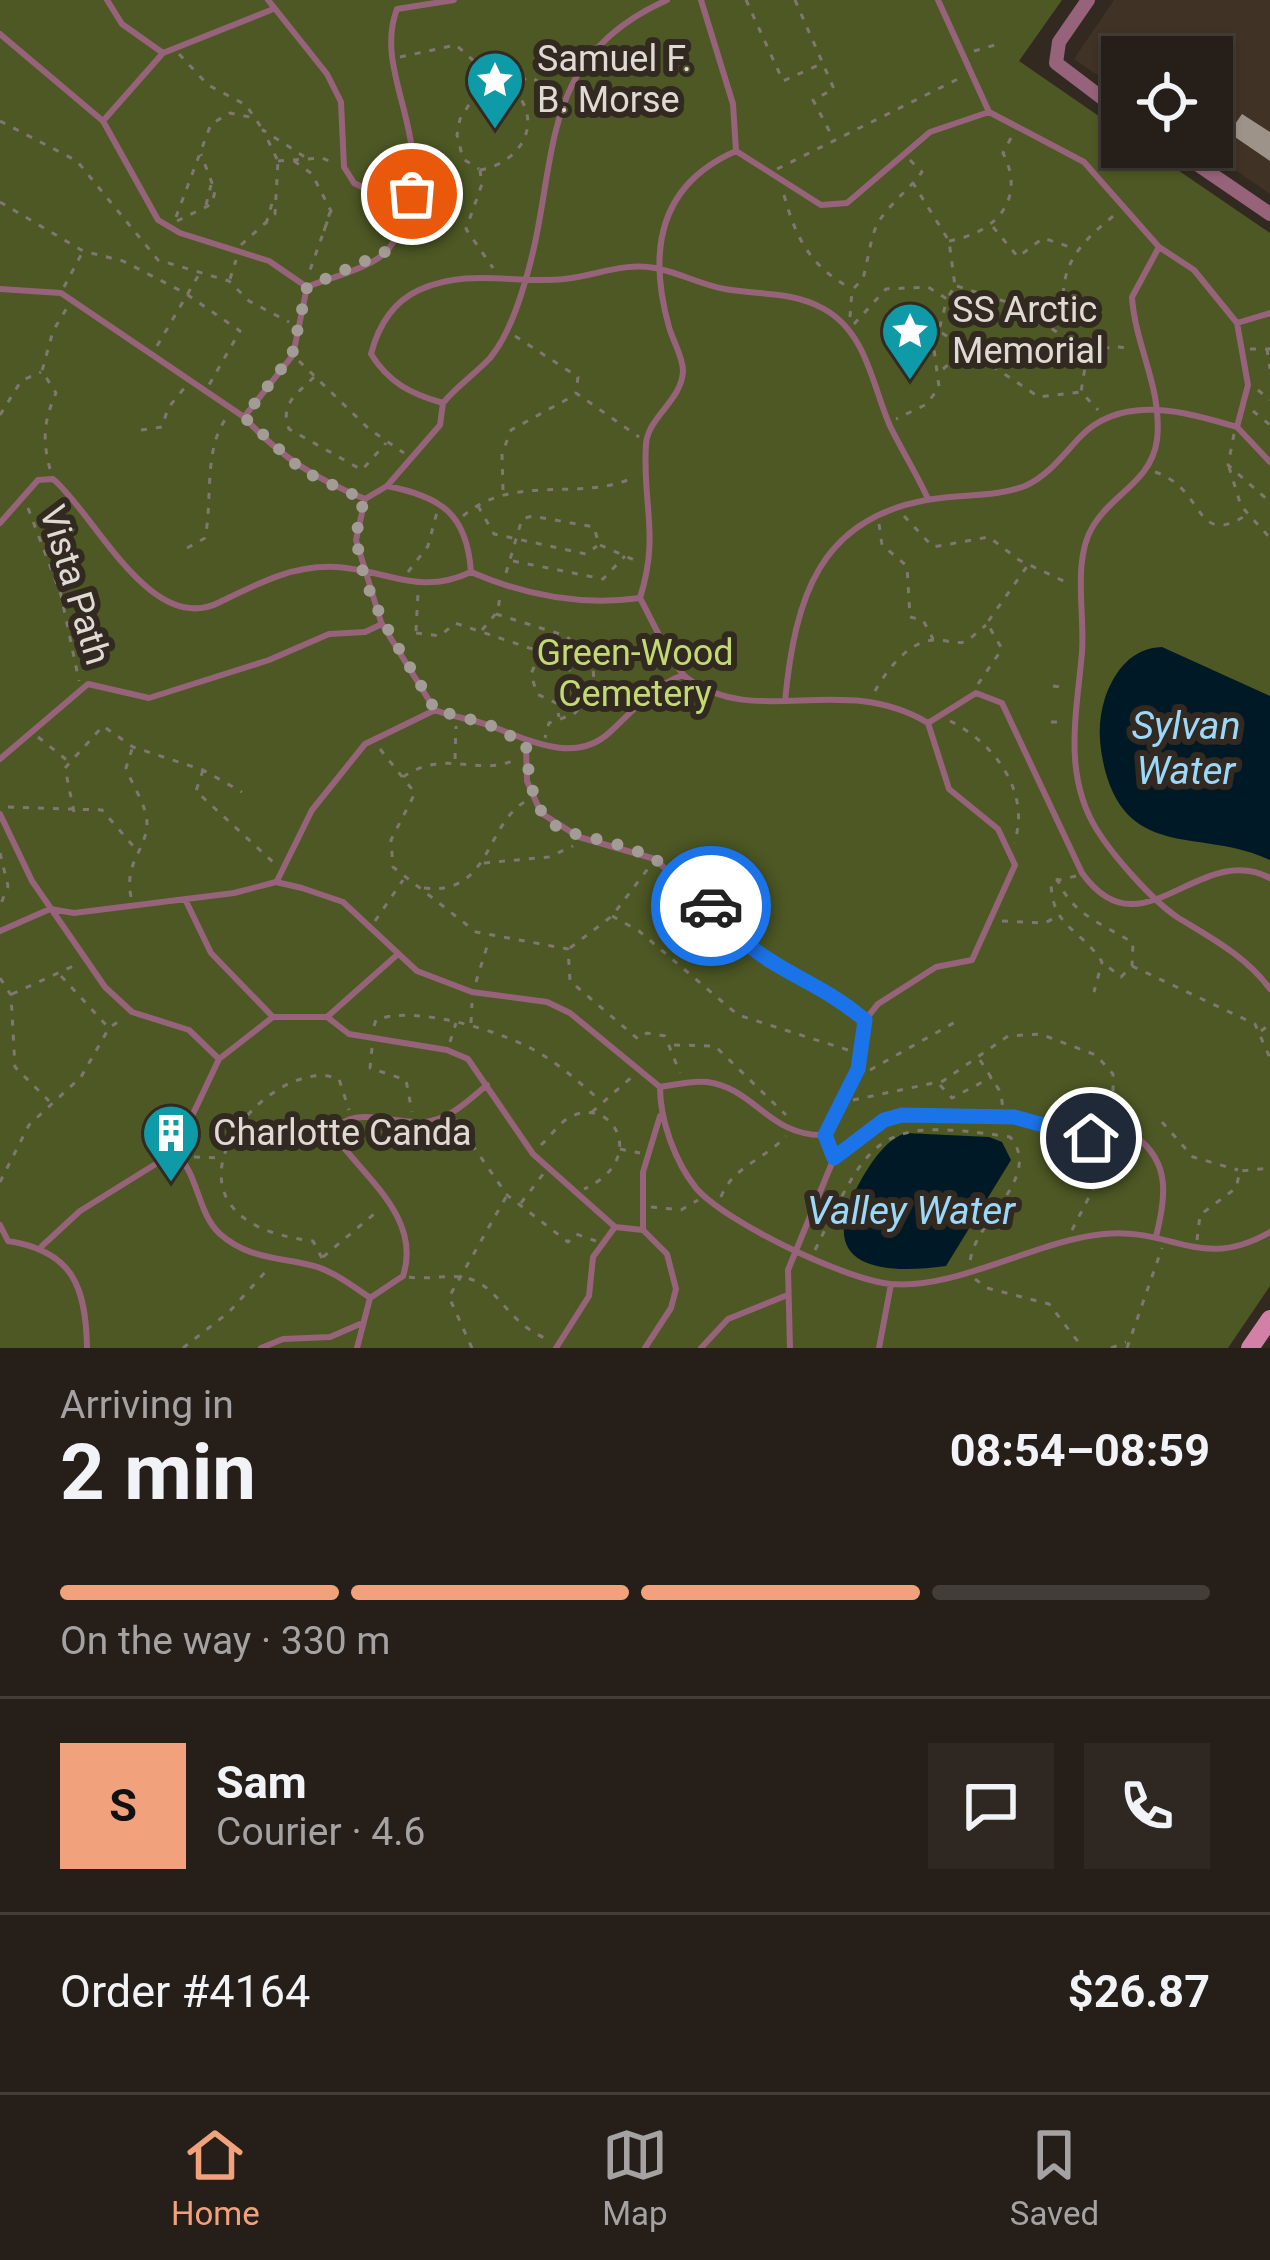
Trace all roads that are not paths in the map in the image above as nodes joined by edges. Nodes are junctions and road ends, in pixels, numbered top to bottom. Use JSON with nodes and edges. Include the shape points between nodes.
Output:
{"nodes":[{"id":1,"x":107,"y":0,"type":"edge"},
{"id":2,"x":268,"y":0,"type":"edge"},
{"id":3,"x":454,"y":0,"type":"edge"},
{"id":4,"x":668,"y":0,"type":"edge"},
{"id":5,"x":701,"y":0,"type":"edge"},
{"id":6,"x":938,"y":0,"type":"edge"},
{"id":7,"x":1088,"y":0,"type":"edge"},
{"id":8,"x":395,"y":4,"type":"edge"},
{"id":9,"x":271,"y":10,"type":"junction"},
{"id":10,"x":0,"y":34,"type":"edge"},
{"id":11,"x":163,"y":53,"type":"junction"},
{"id":12,"x":1101,"y":98,"type":"edge"},
{"id":13,"x":988,"y":112,"type":"junction"},
{"id":14,"x":103,"y":121,"type":"junction"},
{"id":15,"x":736,"y":152,"type":"junction"},
{"id":16,"x":1203,"y":168,"type":"edge"},
{"id":17,"x":408,"y":210,"type":"junction"},
{"id":18,"x":1270,"y":214,"type":"edge"},
{"id":19,"x":1159,"y":247,"type":"junction"},
{"id":20,"x":657,"y":268,"type":"junction"},
{"id":21,"x":525,"y":281,"type":"junction"},
{"id":22,"x":307,"y":287,"type":"junction"},
{"id":23,"x":0,"y":290,"type":"edge"},
{"id":24,"x":1270,"y":313,"type":"edge"},
{"id":25,"x":1237,"y":323,"type":"junction"},
{"id":26,"x":443,"y":403,"type":"junction"},
{"id":27,"x":1157,"y":409,"type":"junction"},
{"id":28,"x":244,"y":417,"type":"junction"},
{"id":29,"x":1237,"y":427,"type":"junction"},
{"id":30,"x":1270,"y":463,"type":"edge"},
{"id":31,"x":387,"y":486,"type":"junction"},
{"id":32,"x":365,"y":500,"type":"junction"},
{"id":33,"x":928,"y":500,"type":"junction"},
{"id":34,"x":0,"y":523,"type":"edge"},
{"id":35,"x":471,"y":572,"type":"junction"},
{"id":36,"x":367,"y":574,"type":"junction"},
{"id":37,"x":640,"y":598,"type":"junction"},
{"id":38,"x":382,"y":624,"type":"junction"},
{"id":39,"x":682,"y":676,"type":"junction"},
{"id":40,"x":785,"y":701,"type":"junction"},
{"id":41,"x":435,"y":710,"type":"junction"},
{"id":42,"x":928,"y":723,"type":"junction"},
{"id":43,"x":526,"y":744,"type":"junction"},
{"id":44,"x":0,"y":759,"type":"edge"},
{"id":45,"x":0,"y":810,"type":"edge"},
{"id":46,"x":1270,"y":878,"type":"edge"},
{"id":47,"x":276,"y":882,"type":"junction"},
{"id":48,"x":1157,"y":897,"type":"junction"},
{"id":49,"x":185,"y":899,"type":"junction"},
{"id":50,"x":50,"y":909,"type":"junction"},
{"id":51,"x":0,"y":931,"type":"edge"},
{"id":52,"x":398,"y":953,"type":"junction"},
{"id":53,"x":1270,"y":971,"type":"edge"},
{"id":54,"x":1262,"y":978,"type":"junction"},
{"id":55,"x":1270,"y":989,"type":"edge"},
{"id":56,"x":273,"y":1016,"type":"junction"},
{"id":57,"x":327,"y":1017,"type":"junction"},
{"id":58,"x":865,"y":1020,"type":"junction"},
{"id":59,"x":219,"y":1059,"type":"junction"},
{"id":60,"x":488,"y":1084,"type":"junction"},
{"id":61,"x":661,"y":1088,"type":"junction"},
{"id":62,"x":660,"y":1116,"type":"junction"},
{"id":63,"x":825,"y":1135,"type":"junction"},
{"id":64,"x":175,"y":1152,"type":"junction"},
{"id":65,"x":834,"y":1158,"type":"junction"},
{"id":66,"x":0,"y":1225,"type":"edge"},
{"id":67,"x":615,"y":1227,"type":"junction"},
{"id":68,"x":643,"y":1230,"type":"junction"},
{"id":69,"x":1270,"y":1232,"type":"edge"},
{"id":70,"x":1156,"y":1237,"type":"junction"},
{"id":71,"x":8,"y":1241,"type":"junction"},
{"id":72,"x":42,"y":1246,"type":"junction"},
{"id":73,"x":0,"y":1253,"type":"edge"},
{"id":74,"x":794,"y":1253,"type":"junction"},
{"id":75,"x":891,"y":1284,"type":"junction"},
{"id":76,"x":785,"y":1296,"type":"junction"},
{"id":77,"x":370,"y":1298,"type":"junction"},
{"id":78,"x":1270,"y":1319,"type":"edge"},
{"id":79,"x":361,"y":1324,"type":"junction"},
{"id":80,"x":557,"y":1345,"type":"edge"},
{"id":81,"x":87,"y":1348,"type":"edge"},
{"id":82,"x":261,"y":1348,"type":"edge"},
{"id":83,"x":357,"y":1348,"type":"edge"},
{"id":84,"x":645,"y":1348,"type":"edge"},
{"id":85,"x":701,"y":1348,"type":"edge"},
{"id":86,"x":790,"y":1348,"type":"edge"},
{"id":87,"x":879,"y":1348,"type":"edge"},
{"id":88,"x":1250,"y":1348,"type":"edge"}],
"edges":[{"from":1,"to":11,"type":"lane","via":[[122,24]]},
{"from":2,"to":9,"type":"lane"},
{"from":3,"to":8,"type":"lane"},
{"from":4,"to":21,"type":"lane","via":[[597,43],[568,95]]},
{"from":5,"to":15,"type":"lane","via":[[733,104]]},
{"from":6,"to":13,"type":"lane"},
{"from":7,"to":12,"type":"street","via":[[1054,57]]},
{"from":8,"to":17,"type":"lane","via":[[393,58],[415,152]]},
{"from":9,"to":11,"type":"lane"},
{"from":9,"to":17,"type":"lane","via":[[292,26],[341,102],[344,167],[354,183]]},
{"from":10,"to":14,"type":"lane"},
{"from":11,"to":14,"type":"lane"},
{"from":13,"to":15,"type":"lane","via":[[930,132],[847,203],[821,205]]},
{"from":13,"to":19,"type":"lane","via":[[1084,162]]},
{"from":14,"to":22,"type":"lane","via":[[143,201],[174,226],[291,272]]},
{"from":15,"to":20,"type":"lane","via":[[715,160],[671,200]]},
{"from":16,"to":18,"type":"street"},
{"from":17,"to":22,"type":"lane","via":[[375,261]]},
{"from":19,"to":25,"type":"lane","via":[[1194,271]]},
{"from":19,"to":27,"type":"lane","via":[[1132,297]]},
{"from":20,"to":21,"type":"lane"},
{"from":20,"to":33,"type":"lane","via":[[825,309],[865,352]]},
{"from":20,"to":37,"type":"lane","via":[[683,368],[646,441],[651,566]]},
{"from":21,"to":26,"type":"lane","via":[[493,354]]},
{"from":21,"to":26,"type":"lane","via":[[452,279],[415,292],[376,332],[371,354],[384,374]]},
{"from":22,"to":28,"type":"lane","via":[[292,355]]},
{"from":23,"to":28,"type":"lane","via":[[61,293]]},
{"from":24,"to":25,"type":"lane"},
{"from":25,"to":29,"type":"lane","via":[[1248,385]]},
{"from":26,"to":31,"type":"lane","via":[[440,425]]},
{"from":27,"to":29,"type":"lane"},
{"from":27,"to":33,"type":"lane","via":[[1105,419],[1026,485]]},
{"from":27,"to":48,"type":"lane","via":[[1148,470],[1093,526],[1072,722],[1093,824]]},
{"from":28,"to":32,"type":"lane","via":[[303,471]]},
{"from":29,"to":30,"type":"lane"},
{"from":31,"to":32,"type":"lane"},
{"from":31,"to":35,"type":"lane","via":[[426,494],[457,521]]},
{"from":32,"to":36,"type":"lane","via":[[356,540]]},
{"from":33,"to":40,"type":"lane","via":[[848,530],[823,557],[797,632]]},
{"from":34,"to":36,"type":"lane","via":[[38,481],[53,479],[148,590],[185,607],[213,606],[291,571]]},
{"from":35,"to":36,"type":"lane","via":[[400,583]]},
{"from":35,"to":37,"type":"lane","via":[[593,605]]},
{"from":36,"to":38,"type":"lane"},
{"from":37,"to":39,"type":"lane"},
{"from":38,"to":41,"type":"lane"},
{"from":38,"to":44,"type":"lane","via":[[329,634],[149,698],[114,686],[82,688]]},
{"from":39,"to":40,"type":"lane","via":[[718,694]]},
{"from":39,"to":43,"type":"lane","via":[[663,682],[587,745]]},
{"from":40,"to":42,"type":"lane","via":[[871,698]]},
{"from":41,"to":43,"type":"lane"},
{"from":41,"to":47,"type":"lane","via":[[372,738],[312,810]]},
{"from":42,"to":48,"type":"lane","via":[[976,693],[1002,703],[1094,890],[1138,908]]},
{"from":42,"to":58,"type":"lane","via":[[950,789],[1012,850],[1012,880],[972,960],[900,986]]},
{"from":43,"to":58,"type":"lane","via":[[531,799],[541,813],[579,837],[655,859],[767,964]]},
{"from":45,"to":50,"type":"lane"},
{"from":46,"to":48,"type":"lane","via":[[1240,870]]},
{"from":47,"to":49,"type":"lane"},
{"from":47,"to":52,"type":"lane","via":[[343,902]]},
{"from":48,"to":54,"type":"lane"},
{"from":49,"to":50,"type":"lane"},
{"from":49,"to":56,"type":"lane","via":[[211,953]]},
{"from":50,"to":51,"type":"lane"},
{"from":50,"to":59,"type":"lane","via":[[83,961],[132,1012],[189,1030]]},
{"from":52,"to":57,"type":"lane"},
{"from":52,"to":61,"type":"lane","via":[[417,971],[472,992],[570,1013]]},
{"from":53,"to":54,"type":"lane"},
{"from":54,"to":55,"type":"lane"},
{"from":56,"to":57,"type":"lane"},
{"from":56,"to":59,"type":"lane"},
{"from":57,"to":60,"type":"lane","via":[[373,1041],[447,1050],[468,1059]]},
{"from":58,"to":63,"type":"lane","via":[[862,1054]]},
{"from":59,"to":64,"type":"lane"},
{"from":60,"to":67,"type":"lane","via":[[533,1154]]},
{"from":60,"to":77,"type":"lane","via":[[451,1114],[338,1125],[334,1135],[376,1181],[409,1239],[404,1276]]},
{"from":61,"to":62,"type":"lane"},
{"from":61,"to":63,"type":"lane","via":[[719,1084],[786,1129]]},
{"from":62,"to":68,"type":"lane","via":[[648,1155]]},
{"from":62,"to":74,"type":"lane","via":[[704,1195]]},
{"from":63,"to":65,"type":"lane"},
{"from":64,"to":72,"type":"lane","via":[[80,1211]]},
{"from":64,"to":77,"type":"lane","via":[[190,1165],[214,1229],[232,1244],[314,1265]]},
{"from":65,"to":70,"type":"lane","via":[[902,1115],[1005,1117],[1102,1140],[1135,1136],[1161,1166]]},
{"from":65,"to":74,"type":"lane"},
{"from":66,"to":71,"type":"lane"},
{"from":67,"to":68,"type":"lane"},
{"from":67,"to":80,"type":"lane","via":[[593,1257],[584,1308]]},
{"from":68,"to":84,"type":"lane","via":[[667,1254],[676,1289]]},
{"from":69,"to":70,"type":"lane","via":[[1245,1247],[1195,1252]]},
{"from":70,"to":75,"type":"lane","via":[[1104,1234]]},
{"from":71,"to":72,"type":"lane"},
{"from":71,"to":73,"type":"lane"},
{"from":72,"to":81,"type":"lane","via":[[72,1273],[87,1314]]},
{"from":74,"to":75,"type":"lane"},
{"from":74,"to":76,"type":"lane"},
{"from":75,"to":87,"type":"lane"},
{"from":76,"to":85,"type":"lane","via":[[728,1319]]},
{"from":76,"to":86,"type":"lane"},
{"from":77,"to":79,"type":"lane"},
{"from":78,"to":88,"type":"street"},
{"from":79,"to":82,"type":"lane"},
{"from":79,"to":83,"type":"lane"}]}
